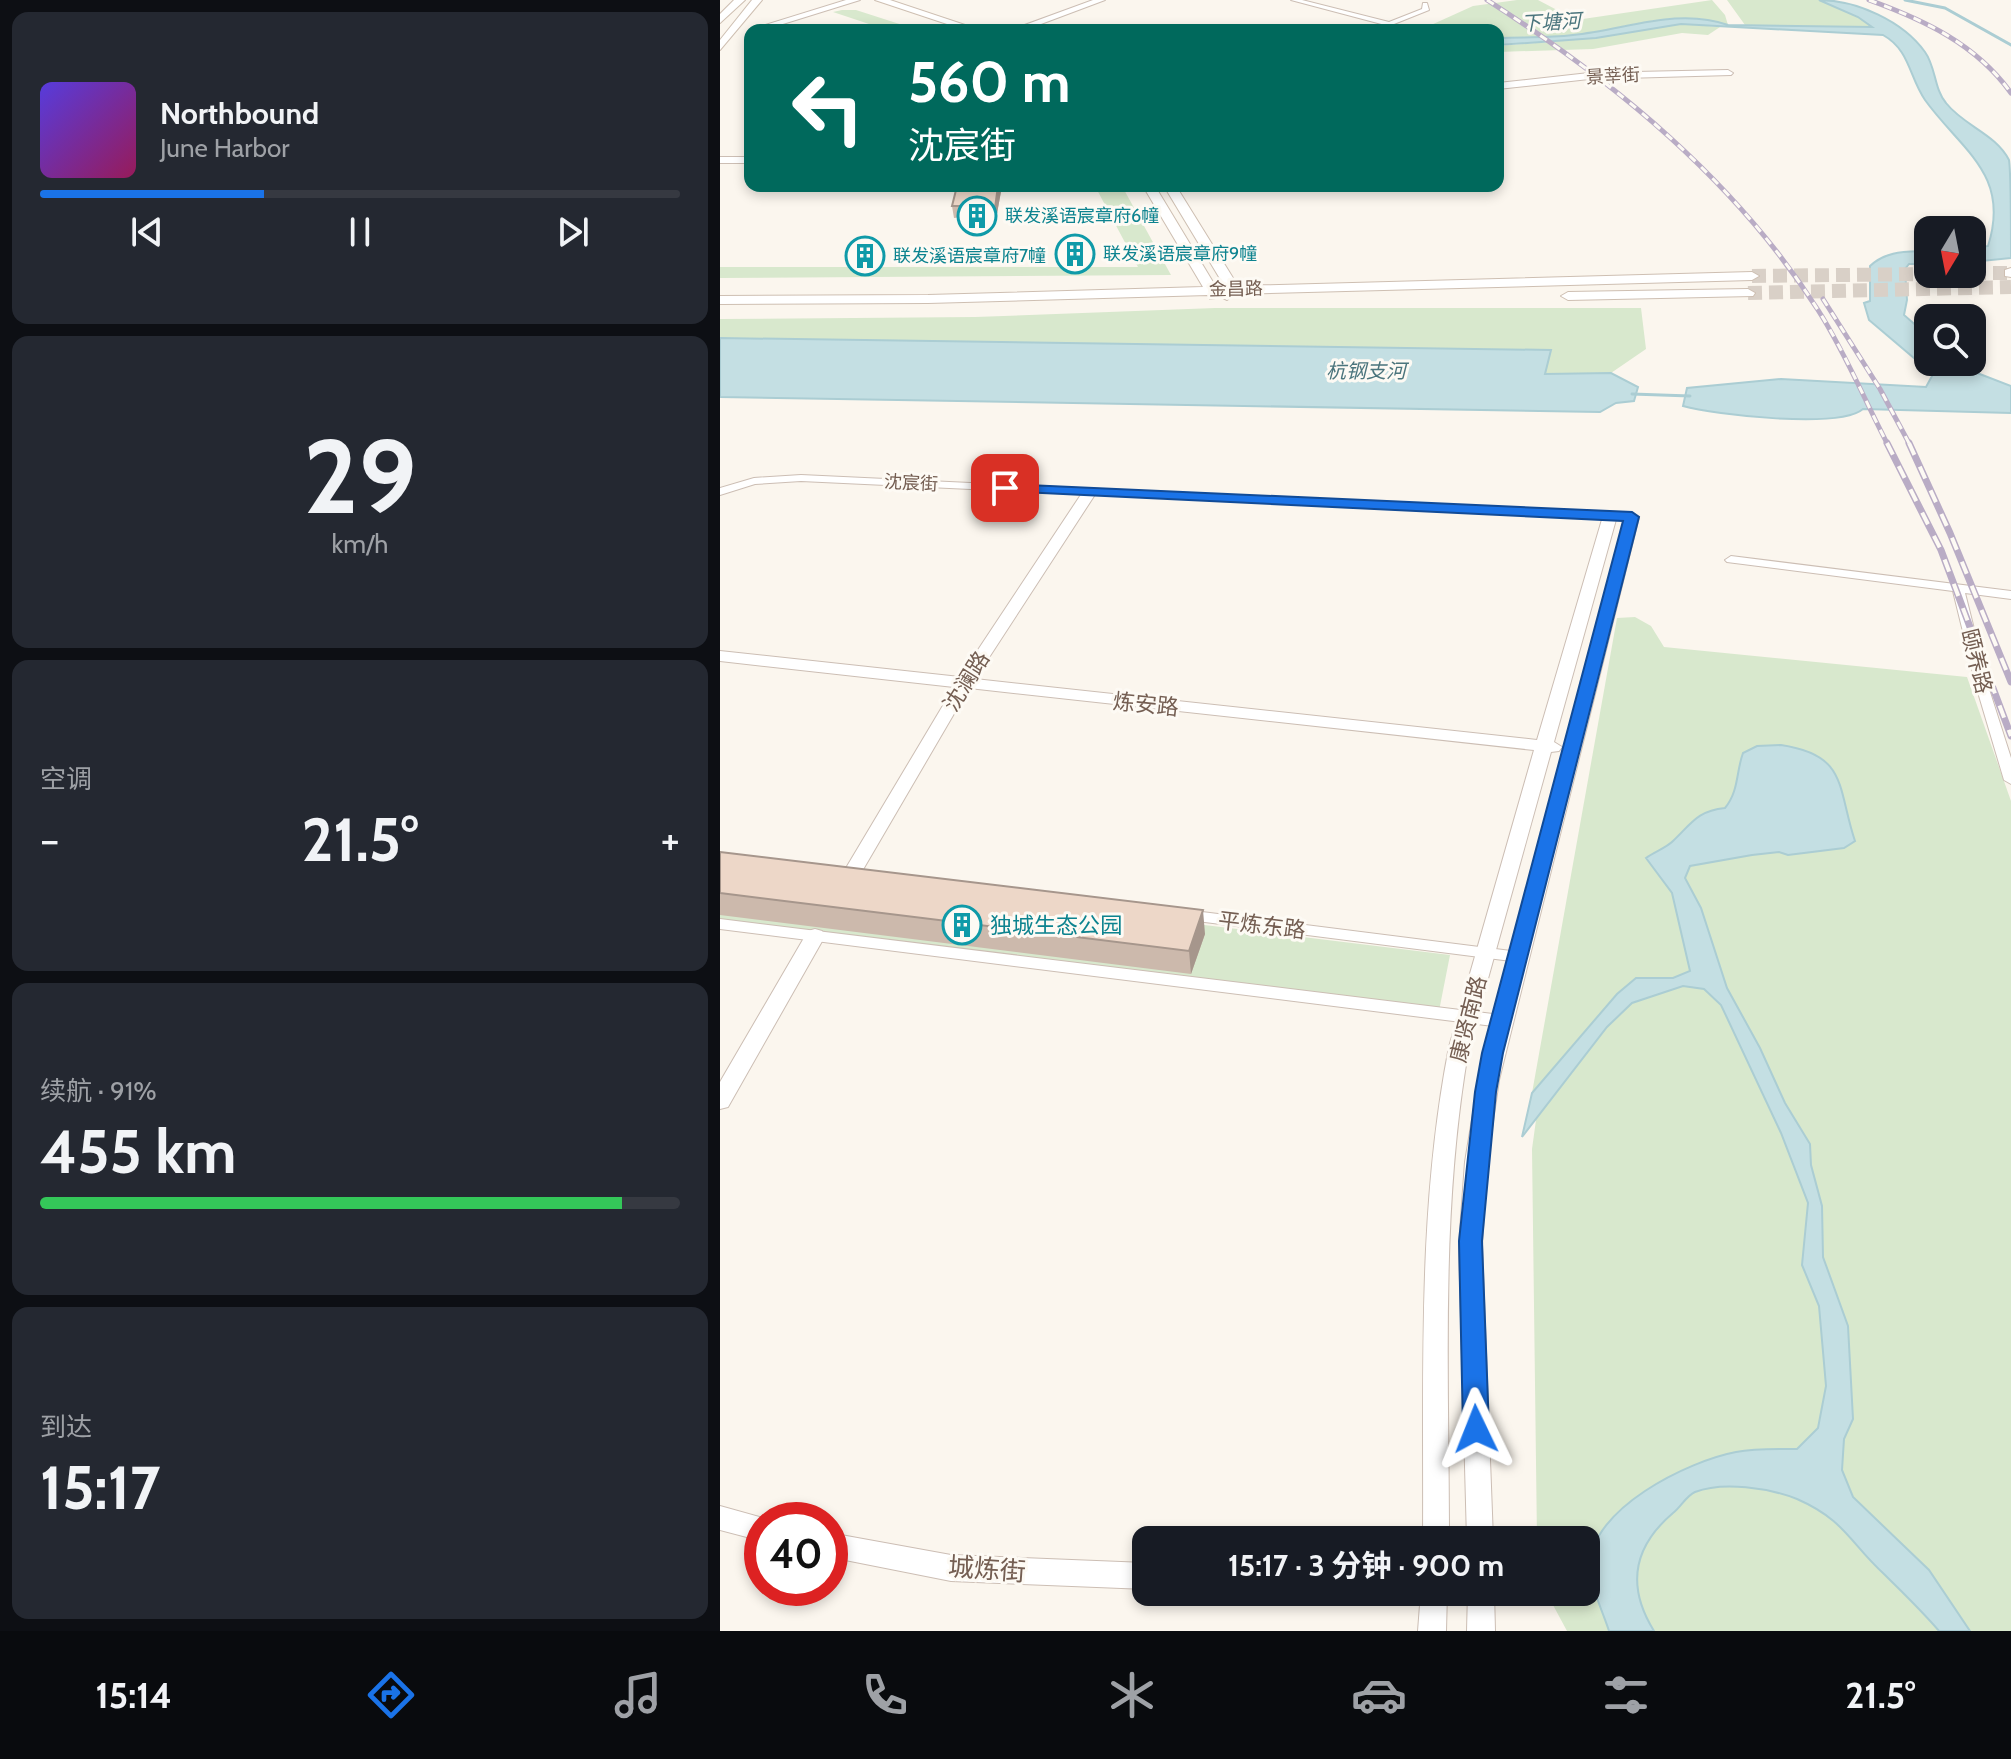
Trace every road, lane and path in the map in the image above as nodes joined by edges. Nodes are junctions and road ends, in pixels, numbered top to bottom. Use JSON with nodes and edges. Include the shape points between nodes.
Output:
{"nodes":[{"id":1,"x":740,"y":0,"type":"edge"},
{"id":2,"x":757,"y":0,"type":"edge"},
{"id":3,"x":770,"y":0,"type":"edge"},
{"id":4,"x":857,"y":0,"type":"edge"},
{"id":5,"x":880,"y":0,"type":"edge"},
{"id":6,"x":1101,"y":0,"type":"edge"},
{"id":7,"x":1294,"y":0,"type":"edge"},
{"id":8,"x":1410,"y":0,"type":"edge"},
{"id":9,"x":1423,"y":2,"type":"edge"},
{"id":10,"x":720,"y":20,"type":"edge"},
{"id":11,"x":745,"y":24,"type":"edge"},
{"id":12,"x":774,"y":24,"type":"edge"},
{"id":13,"x":932,"y":24,"type":"edge"},
{"id":14,"x":956,"y":24,"type":"edge"},
{"id":15,"x":1033,"y":24,"type":"edge"},
{"id":16,"x":744,"y":25,"type":"edge"},
{"id":17,"x":728,"y":37,"type":"junction"},
{"id":18,"x":720,"y":47,"type":"edge"},
{"id":19,"x":1728,"y":73,"type":"dead end"},
{"id":20,"x":1504,"y":85,"type":"edge"},
{"id":21,"x":720,"y":160,"type":"edge"},
{"id":22,"x":744,"y":160,"type":"edge"},
{"id":23,"x":1152,"y":192,"type":"edge"},
{"id":24,"x":1174,"y":192,"type":"edge"},
{"id":25,"x":1752,"y":276,"type":"tunnel mouth"},
{"id":26,"x":1233,"y":289,"type":"junction"},
{"id":27,"x":1209,"y":290,"type":"junction"},
{"id":28,"x":1748,"y":293,"type":"tunnel mouth"},
{"id":29,"x":720,"y":300,"type":"edge"},
{"id":30,"x":1221,"y":301,"type":"junction"},
{"id":31,"x":720,"y":311,"type":"edge"},
{"id":32,"x":720,"y":492,"type":"edge"},
{"id":33,"x":1089,"y":493,"type":"junction"},
{"id":34,"x":1610,"y":516,"type":"junction"},
{"id":35,"x":1632,"y":517,"type":"joint"},
{"id":36,"x":1731,"y":560,"type":"dead end"},
{"id":37,"x":1958,"y":587,"type":"junction"},
{"id":38,"x":2011,"y":595,"type":"edge"},
{"id":39,"x":720,"y":656,"type":"edge"},
{"id":40,"x":963,"y":685,"type":"junction"},
{"id":41,"x":1543,"y":746,"type":"junction"},
{"id":42,"x":1571,"y":749,"type":"junction"},
{"id":43,"x":2011,"y":780,"type":"edge"},
{"id":44,"x":852,"y":873,"type":"edge"},
{"id":45,"x":1163,"y":913,"type":"edge"},
{"id":46,"x":720,"y":924,"type":"edge"},
{"id":47,"x":815,"y":936,"type":"junction"},
{"id":48,"x":1485,"y":953,"type":"junction"},
{"id":49,"x":1519,"y":957,"type":"junction"},
{"id":50,"x":1468,"y":1016,"type":"junction"},
{"id":51,"x":1501,"y":1021,"type":"junction"},
{"id":52,"x":720,"y":1101,"type":"edge"},
{"id":53,"x":720,"y":1518,"type":"edge"},
{"id":54,"x":744,"y":1524,"type":"edge"},
{"id":55,"x":1436,"y":1526,"type":"edge"},
{"id":56,"x":1480,"y":1526,"type":"edge"},
{"id":57,"x":848,"y":1548,"type":"edge"},
{"id":58,"x":1132,"y":1575,"type":"edge"},
{"id":59,"x":1433,"y":1606,"type":"edge"},
{"id":60,"x":1481,"y":1606,"type":"edge"},
{"id":61,"x":1432,"y":1631,"type":"edge"},
{"id":62,"x":1481,"y":1631,"type":"edge"}],
"edges":[{"from":1,"to":10,"type":"main road"},
{"from":2,"to":17,"type":"main road"},
{"from":3,"to":11,"type":"main road"},
{"from":4,"to":12,"type":"street"},
{"from":4,"to":13,"type":"main road"},
{"from":5,"to":14,"type":"main road"},
{"from":6,"to":15,"type":"street"},
{"from":7,"to":9,"type":"street","via":[[1389,24],[1426,10]]},
{"from":8,"to":9,"type":"street"},
{"from":16,"to":17,"type":"main road"},
{"from":17,"to":18,"type":"main road"},
{"from":19,"to":20,"type":"street","name":"景莘街","via":[[1589,76]]},
{"from":21,"to":22,"type":"street"},
{"from":23,"to":27,"type":"main road"},
{"from":24,"to":26,"type":"main road"},
{"from":25,"to":26,"type":"main road","name":"金昌路"},
{"from":26,"to":27,"type":"main road","name":"金昌路"},
{"from":26,"to":30,"type":"main road"},
{"from":27,"to":29,"type":"main road","name":"金昌路"},
{"from":27,"to":30,"type":"main road"},
{"from":28,"to":30,"type":"main road","name":"金昌路"},
{"from":30,"to":31,"type":"main road","name":"金昌路"},
{"from":32,"to":33,"type":"street","name":"沈宸街","via":[[754,481],[801,478]]},
{"from":33,"to":34,"type":"street","name":"沈宸街"},
{"from":33,"to":40,"type":"street","name":"沈澜路"},
{"from":34,"to":35,"type":"street","name":"沈宸街"},
{"from":34,"to":41,"type":"street","name":"康贤南路"},
{"from":35,"to":42,"type":"street","name":"康贤南路"},
{"from":36,"to":37,"type":"street"},
{"from":37,"to":38,"type":"street"},
{"from":37,"to":43,"type":"street","name":"颐养路"},
{"from":39,"to":40,"type":"street","name":"炼安路"},
{"from":40,"to":41,"type":"street","name":"炼安路"},
{"from":40,"to":44,"type":"street","name":"沈澜路"},
{"from":41,"to":42,"type":"street","name":"炼安路"},
{"from":41,"to":48,"type":"street","name":"康贤南路"},
{"from":42,"to":49,"type":"street","name":"康贤南路"},
{"from":45,"to":48,"type":"street","name":"平炼东路"},
{"from":46,"to":47,"type":"street"},
{"from":47,"to":50,"type":"street"},
{"from":47,"to":52,"type":"street"},
{"from":48,"to":49,"type":"street","name":"平炼东路"},
{"from":48,"to":50,"type":"street","name":"康贤南路"},
{"from":49,"to":51,"type":"street","name":"康贤南路"},
{"from":50,"to":51,"type":"street"},
{"from":50,"to":55,"type":"street","name":"康贤南路","via":[[1438,1185]]},
{"from":51,"to":56,"type":"street","name":"康贤南路","via":[[1485,1092],[1471,1241]]},
{"from":53,"to":54,"type":"street"},
{"from":57,"to":58,"type":"street","name":"城炼街","via":[[951,1568]]},
{"from":59,"to":61,"type":"street"},
{"from":60,"to":62,"type":"street"}]}
